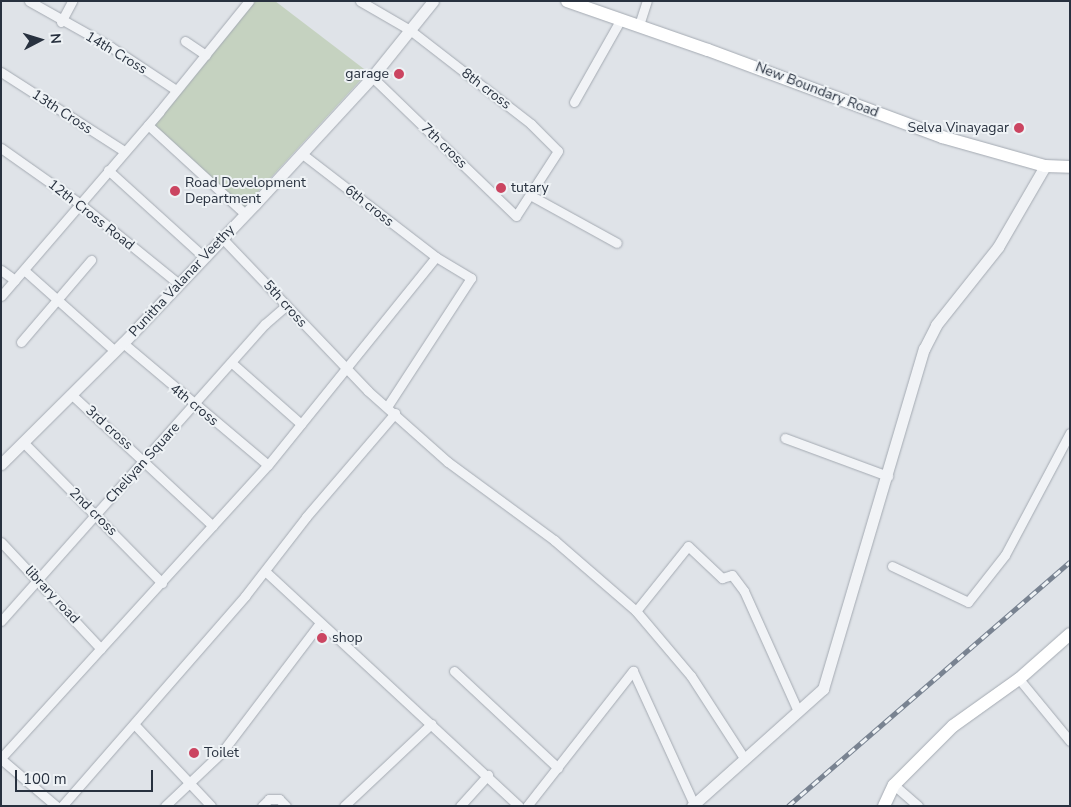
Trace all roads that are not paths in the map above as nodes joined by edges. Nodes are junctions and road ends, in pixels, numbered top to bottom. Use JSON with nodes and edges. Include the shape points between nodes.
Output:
{"nodes":[{"id":1,"x":28,"y":1,"type":"edge"},
{"id":2,"x":72,"y":1,"type":"edge"},
{"id":3,"x":249,"y":1,"type":"edge"},
{"id":4,"x":360,"y":1,"type":"edge"},
{"id":5,"x":433,"y":1,"type":"edge"},
{"id":6,"x":567,"y":1,"type":"edge"},
{"id":7,"x":648,"y":1,"type":"edge"},
{"id":8,"x":621,"y":19,"type":"junction"},
{"id":9,"x":61,"y":22,"type":"junction"},
{"id":10,"x":639,"y":25,"type":"junction"},
{"id":11,"x":410,"y":30,"type":"junction"},
{"id":12,"x":185,"y":41,"type":"dead end"},
{"id":13,"x":206,"y":55,"type":"junction"},
{"id":14,"x":1,"y":72,"type":"edge"},
{"id":15,"x":372,"y":77,"type":"junction"},
{"id":16,"x":176,"y":90,"type":"junction"},
{"id":17,"x":574,"y":102,"type":"dead end"},
{"id":18,"x":148,"y":125,"type":"junction"},
{"id":19,"x":1,"y":148,"type":"edge"},
{"id":20,"x":124,"y":152,"type":"junction"},
{"id":21,"x":301,"y":153,"type":"junction"},
{"id":22,"x":1045,"y":166,"type":"junction"},
{"id":23,"x":1070,"y":167,"type":"edge"},
{"id":24,"x":108,"y":170,"type":"junction"},
{"id":25,"x":530,"y":195,"type":"junction"},
{"id":26,"x":79,"y":203,"type":"junction"},
{"id":27,"x":245,"y":214,"type":"junction"},
{"id":28,"x":222,"y":238,"type":"junction"},
{"id":29,"x":617,"y":243,"type":"dead end"},
{"id":30,"x":204,"y":257,"type":"junction"},
{"id":31,"x":436,"y":258,"type":"junction"},
{"id":32,"x":91,"y":260,"type":"dead end"},
{"id":33,"x":1,"y":270,"type":"edge"},
{"id":34,"x":24,"y":270,"type":"junction"},
{"id":35,"x":16,"y":280,"type":"junction"},
{"id":36,"x":179,"y":284,"type":"junction"},
{"id":37,"x":1,"y":296,"type":"edge"},
{"id":38,"x":57,"y":299,"type":"junction"},
{"id":39,"x":286,"y":306,"type":"junction"},
{"id":40,"x":21,"y":342,"type":"dead end"},
{"id":41,"x":119,"y":347,"type":"junction"},
{"id":42,"x":232,"y":363,"type":"junction"},
{"id":43,"x":346,"y":371,"type":"junction"},
{"id":44,"x":72,"y":395,"type":"junction"},
{"id":45,"x":195,"y":405,"type":"junction"},
{"id":46,"x":391,"y":410,"type":"junction"},
{"id":47,"x":301,"y":424,"type":"junction"},
{"id":48,"x":1070,"y":433,"type":"edge"},
{"id":49,"x":785,"y":438,"type":"dead end"},
{"id":50,"x":23,"y":442,"type":"junction"},
{"id":51,"x":146,"y":461,"type":"junction"},
{"id":52,"x":1,"y":464,"type":"edge"},
{"id":53,"x":268,"y":465,"type":"junction"},
{"id":54,"x":888,"y":476,"type":"junction"},
{"id":55,"x":96,"y":516,"type":"junction"},
{"id":56,"x":213,"y":526,"type":"junction"},
{"id":57,"x":1,"y":542,"type":"edge"},
{"id":58,"x":892,"y":566,"type":"dead end"},
{"id":59,"x":264,"y":571,"type":"junction"},
{"id":60,"x":38,"y":579,"type":"junction"},
{"id":61,"x":162,"y":583,"type":"junction"},
{"id":62,"x":636,"y":611,"type":"junction"},
{"id":63,"x":1,"y":620,"type":"edge"},
{"id":64,"x":320,"y":623,"type":"junction"},
{"id":65,"x":1070,"y":634,"type":"edge"},
{"id":66,"x":101,"y":650,"type":"junction"},
{"id":67,"x":454,"y":670,"type":"dead end"},
{"id":68,"x":1018,"y":679,"type":"junction"},
{"id":69,"x":798,"y":711,"type":"junction"},
{"id":70,"x":431,"y":724,"type":"junction"},
{"id":71,"x":134,"y":725,"type":"junction"},
{"id":72,"x":1070,"y":741,"type":"edge"},
{"id":73,"x":744,"y":758,"type":"junction"},
{"id":74,"x":1,"y":759,"type":"edge"},
{"id":75,"x":558,"y":768,"type":"junction"},
{"id":76,"x":488,"y":775,"type":"junction"},
{"id":77,"x":190,"y":782,"type":"junction"},
{"id":78,"x":894,"y":785,"type":"junction"},
{"id":79,"x":693,"y":805,"type":"edge"},
{"id":80,"x":56,"y":806,"type":"edge"},
{"id":81,"x":62,"y":806,"type":"edge"},
{"id":82,"x":165,"y":806,"type":"edge"},
{"id":83,"x":211,"y":806,"type":"edge"},
{"id":84,"x":262,"y":806,"type":"edge"},
{"id":85,"x":286,"y":806,"type":"edge"},
{"id":86,"x":344,"y":806,"type":"edge"},
{"id":87,"x":460,"y":806,"type":"edge"},
{"id":88,"x":519,"y":806,"type":"edge"},
{"id":89,"x":527,"y":806,"type":"edge"},
{"id":90,"x":884,"y":806,"type":"edge"},
{"id":91,"x":918,"y":806,"type":"edge"}],
"edges":[{"from":1,"to":9,"type":"street","name":"14th Cross"},
{"from":2,"to":9,"type":"street"},
{"from":3,"to":13,"type":"street"},
{"from":4,"to":11,"type":"street","name":"8th cross"},
{"from":5,"to":11,"type":"street","name":"Punitha Valanar Veethy"},
{"from":6,"to":8,"type":"main road","name":"New Boundary Road"},
{"from":7,"to":10,"type":"street"},
{"from":8,"to":10,"type":"main road","name":"New Boundary Road"},
{"from":8,"to":17,"type":"street"},
{"from":9,"to":16,"type":"street","name":"14th Cross","via":[[111,47]]},
{"from":10,"to":22,"type":"main road","name":"New Boundary Road","via":[[942,137]]},
{"from":11,"to":15,"type":"street","name":"Punitha Valanar Veethy"},
{"from":11,"to":25,"type":"street","name":"8th cross","via":[[531,124],[558,151]]},
{"from":12,"to":13,"type":"street"},
{"from":13,"to":16,"type":"street"},
{"from":14,"to":20,"type":"street","name":"13th Cross"},
{"from":15,"to":21,"type":"street","name":"Punitha Valanar Veethy"},
{"from":15,"to":25,"type":"street","name":"7th cross","via":[[516,216]]},
{"from":16,"to":18,"type":"street"},
{"from":18,"to":20,"type":"street"},
{"from":18,"to":27,"type":"street"},
{"from":19,"to":26,"type":"street","name":"12th Cross Road"},
{"from":20,"to":24,"type":"street"},
{"from":21,"to":27,"type":"street","name":"Punitha Valanar Veethy"},
{"from":21,"to":31,"type":"street","name":"6th cross"},
{"from":22,"to":23,"type":"main road","name":"New Boundary Road"},
{"from":22,"to":54,"type":"street","via":[[998,247],[936,325],[924,349]]},
{"from":24,"to":26,"type":"street"},
{"from":24,"to":30,"type":"street"},
{"from":25,"to":29,"type":"street"},
{"from":26,"to":34,"type":"street"},
{"from":26,"to":36,"type":"street","name":"12th Cross Road"},
{"from":27,"to":28,"type":"street","name":"Punitha Valanar Veethy"},
{"from":28,"to":30,"type":"street","name":"Punitha Valanar Veethy"},
{"from":28,"to":39,"type":"street","name":"5th cross"},
{"from":30,"to":36,"type":"street","name":"Punitha Valanar Veethy"},
{"from":31,"to":43,"type":"street"},
{"from":31,"to":46,"type":"street","name":"6th cross","via":[[471,278]]},
{"from":32,"to":38,"type":"street"},
{"from":33,"to":35,"type":"street"},
{"from":34,"to":35,"type":"street"},
{"from":34,"to":38,"type":"street","name":"4th cross"},
{"from":35,"to":37,"type":"street"},
{"from":36,"to":41,"type":"street","name":"Punitha Valanar Veethy"},
{"from":38,"to":40,"type":"street"},
{"from":38,"to":41,"type":"street","name":"4th cross"},
{"from":39,"to":42,"type":"street","name":"Cheliyan Square"},
{"from":39,"to":43,"type":"street","name":"5th cross"},
{"from":41,"to":44,"type":"street","name":"Punitha Valanar Veethy"},
{"from":41,"to":45,"type":"street","name":"4th cross"},
{"from":42,"to":45,"type":"street","name":"Cheliyan Square"},
{"from":42,"to":47,"type":"street"},
{"from":43,"to":46,"type":"street","name":"5th cross"},
{"from":43,"to":47,"type":"street"},
{"from":44,"to":50,"type":"street","name":"Punitha Valanar Veethy"},
{"from":44,"to":51,"type":"street","name":"3rd cross"},
{"from":45,"to":51,"type":"street","name":"Cheliyan Square"},
{"from":45,"to":53,"type":"street","name":"4th cross"},
{"from":46,"to":59,"type":"street"},
{"from":46,"to":62,"type":"street","name":"5th cross","via":[[448,462],[554,540]]},
{"from":47,"to":53,"type":"street"},
{"from":48,"to":58,"type":"street","via":[[1005,555],[968,602]]},
{"from":49,"to":54,"type":"street"},
{"from":50,"to":52,"type":"street","name":"Punitha Valanar Veethy"},
{"from":50,"to":55,"type":"street","name":"2nd cross"},
{"from":51,"to":55,"type":"street","name":"Cheliyan Square"},
{"from":51,"to":56,"type":"street","name":"3rd cross"},
{"from":53,"to":56,"type":"street"},
{"from":54,"to":69,"type":"street","via":[[823,689]]},
{"from":55,"to":60,"type":"street","name":"Cheliyan Square"},
{"from":55,"to":61,"type":"street","name":"2nd cross"},
{"from":56,"to":61,"type":"street"},
{"from":57,"to":60,"type":"street","name":"library road"},
{"from":59,"to":64,"type":"street"},
{"from":59,"to":71,"type":"street"},
{"from":60,"to":63,"type":"street","name":"Cheliyan Square"},
{"from":60,"to":66,"type":"street","name":"library road"},
{"from":61,"to":66,"type":"street"},
{"from":62,"to":69,"type":"street","via":[[688,546],[722,578],[732,575],[744,591]]},
{"from":62,"to":73,"type":"street","name":"5th cross","via":[[691,676]]},
{"from":64,"to":70,"type":"street"},
{"from":64,"to":77,"type":"street","via":[[222,752]]},
{"from":65,"to":68,"type":"main road"},
{"from":66,"to":74,"type":"street"},
{"from":67,"to":75,"type":"street"},
{"from":68,"to":72,"type":"street"},
{"from":68,"to":78,"type":"main road","via":[[953,726]]},
{"from":69,"to":73,"type":"street"},
{"from":70,"to":76,"type":"street"},
{"from":70,"to":86,"type":"street"},
{"from":71,"to":77,"type":"street"},
{"from":71,"to":81,"type":"street"},
{"from":73,"to":79,"type":"street"},
{"from":74,"to":80,"type":"street"},
{"from":75,"to":79,"type":"street","via":[[633,671]]},
{"from":75,"to":89,"type":"street"},
{"from":76,"to":87,"type":"street"},
{"from":76,"to":88,"type":"street"},
{"from":77,"to":82,"type":"street"},
{"from":77,"to":83,"type":"street"},
{"from":78,"to":90,"type":"main road"},
{"from":78,"to":91,"type":"street"},
{"from":84,"to":85,"type":"street","via":[[269,799],[279,800]]}]}
